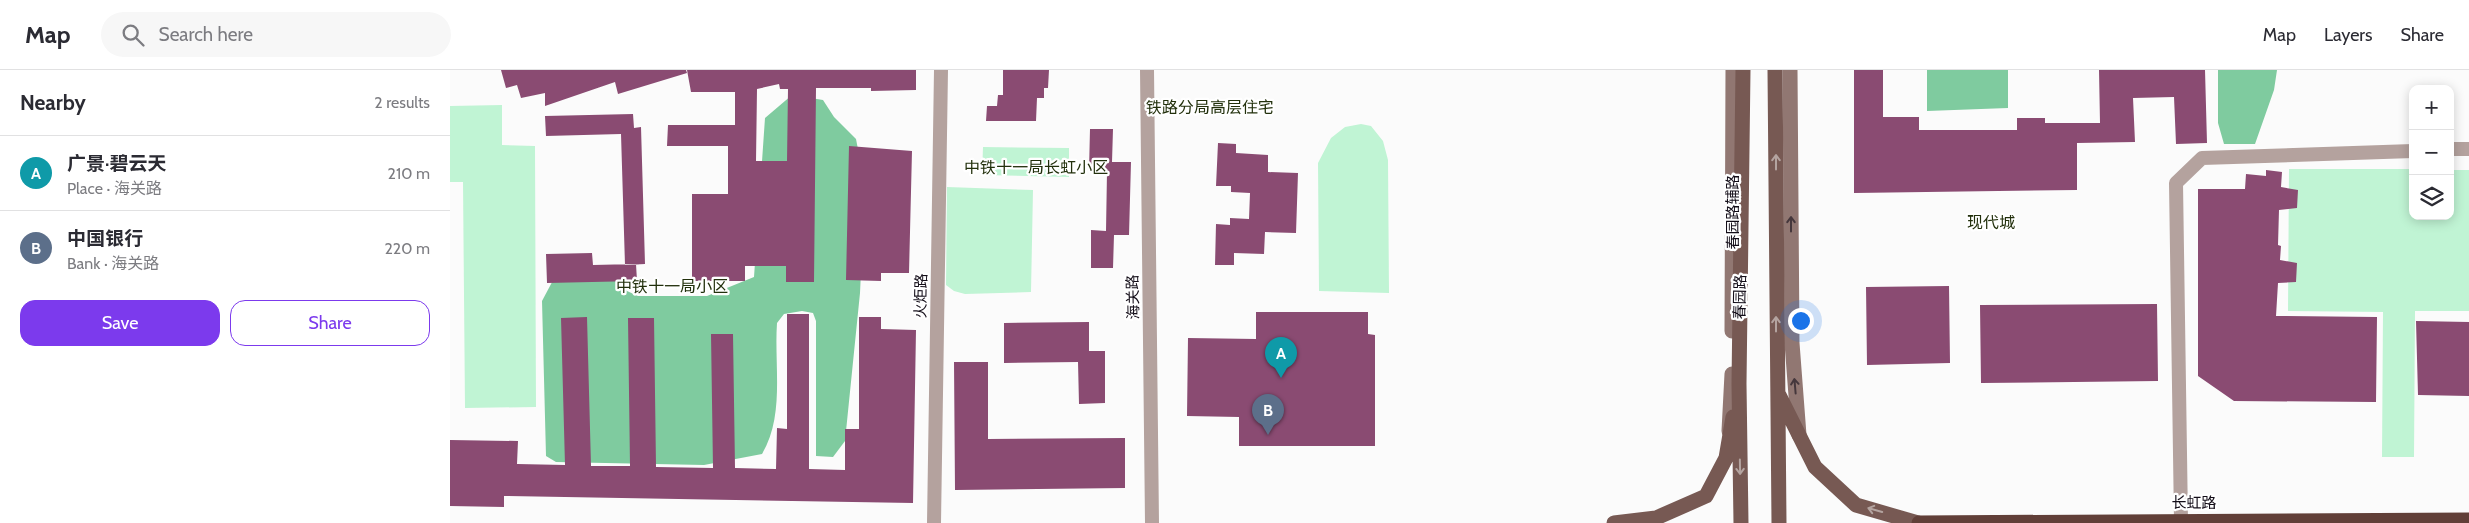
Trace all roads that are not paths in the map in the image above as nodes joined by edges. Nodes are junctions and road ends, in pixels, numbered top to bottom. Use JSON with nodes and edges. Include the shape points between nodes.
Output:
{"nodes":[{"id":1,"x":941,"y":70,"type":"edge"},
{"id":2,"x":1147,"y":70,"type":"edge"},
{"id":3,"x":1733,"y":70,"type":"edge"},
{"id":4,"x":1743,"y":70,"type":"edge"},
{"id":5,"x":1775,"y":70,"type":"edge"},
{"id":6,"x":1790,"y":70,"type":"edge"},
{"id":7,"x":2454,"y":149,"type":"edge"},
{"id":8,"x":2469,"y":149,"type":"edge"},
{"id":9,"x":2409,"y":150,"type":"edge"},
{"id":10,"x":1739,"y":384,"type":"junction"},
{"id":11,"x":1777,"y":391,"type":"junction"},
{"id":12,"x":1799,"y":435,"type":"junction"},
{"id":13,"x":1728,"y":444,"type":"junction"},
{"id":14,"x":2469,"y":520,"type":"edge"},
{"id":15,"x":2181,"y":521,"type":"junction"},
{"id":16,"x":2115,"y":522,"type":"edge"},
{"id":17,"x":934,"y":523,"type":"edge"},
{"id":18,"x":1152,"y":523,"type":"edge"},
{"id":19,"x":1614,"y":523,"type":"edge"},
{"id":20,"x":1741,"y":523,"type":"edge"},
{"id":21,"x":1779,"y":523,"type":"edge"},
{"id":22,"x":1919,"y":523,"type":"edge"}],
"edges":[{"from":1,"to":17,"type":"street","name":"火炬路"},
{"from":2,"to":18,"type":"street","name":"海关路"},
{"from":3,"to":13,"type":"street","name":"春园路辅路","via":[[1732,383]]},
{"from":4,"to":10,"type":"main road","name":"春园路"},
{"from":11,"to":5,"type":"main road","one_way":true},
{"from":12,"to":6,"type":"street","one_way":true,"via":[[1792,343]]},
{"from":7,"to":8,"type":"street"},
{"from":9,"to":15,"type":"street","via":[[2202,158],[2176,183]]},
{"from":10,"to":13,"type":"main road"},
{"from":10,"to":20,"type":"main road","name":"春园路","one_way":true},
{"from":11,"to":12,"type":"main road"},
{"from":11,"to":21,"type":"main road"},
{"from":22,"to":12,"type":"main road","one_way":true,"via":[[1856,505],[1815,467]]},
{"from":13,"to":19,"type":"main road","via":[[1726,458],[1706,496],[1656,518]]},
{"from":14,"to":15,"type":"highway","name":"长虹路"},
{"from":15,"to":16,"type":"highway","name":"长虹路"},
{"from":16,"to":22,"type":"highway","name":"长虹路"}]}
